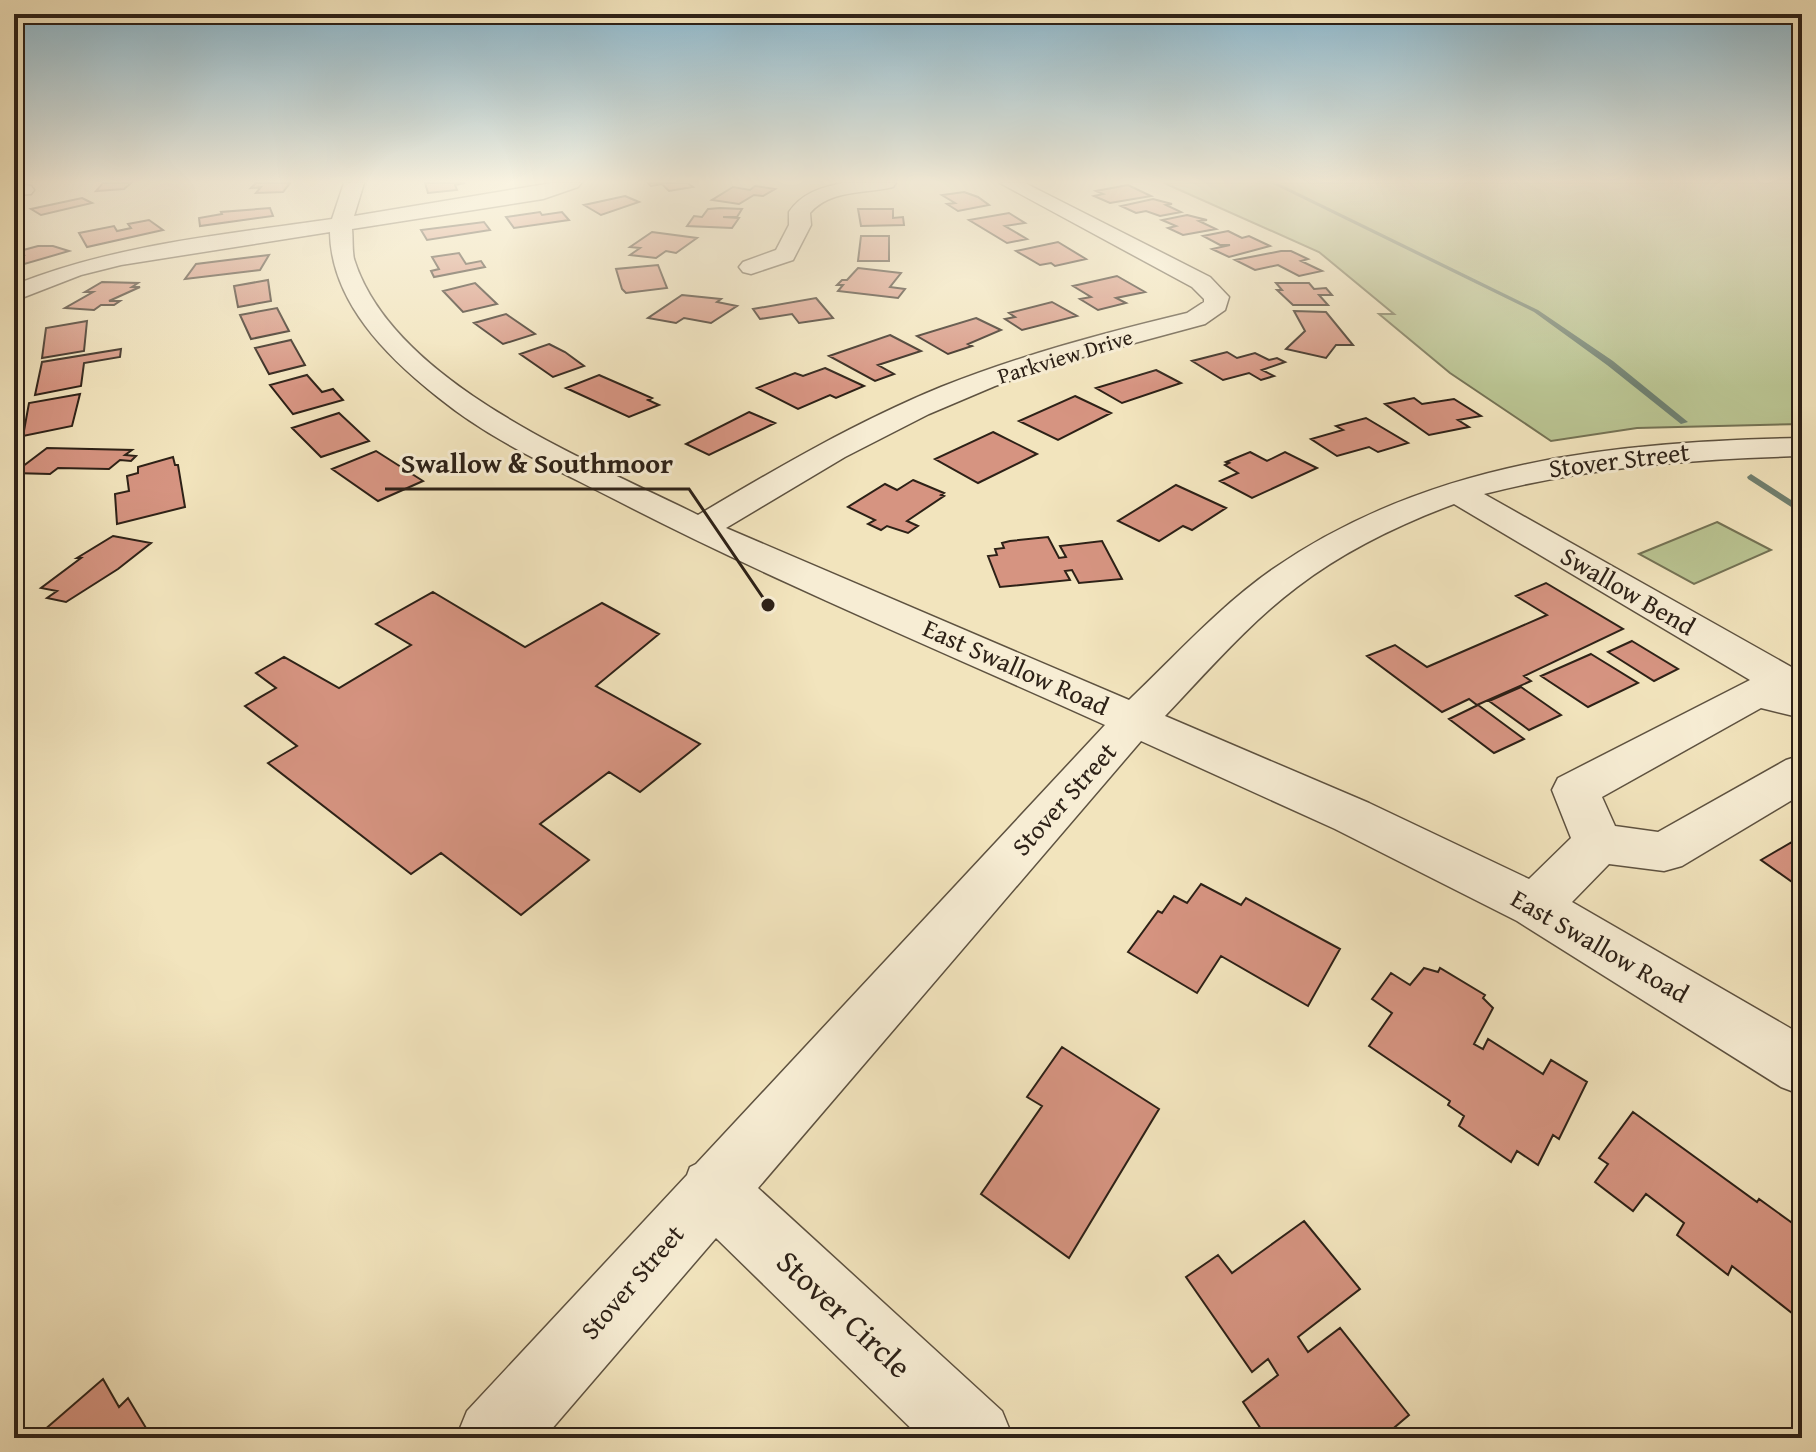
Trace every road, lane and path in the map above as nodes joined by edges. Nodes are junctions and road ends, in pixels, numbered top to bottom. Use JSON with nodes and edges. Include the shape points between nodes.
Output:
{"nodes":[{"id":1,"x":167,"y":251,"type":"edge"},
{"id":2,"x":342,"y":251,"type":"edge"},
{"id":3,"x":787,"y":251,"type":"edge"},
{"id":4,"x":1141,"y":251,"type":"edge"},
{"id":5,"x":751,"y":267,"type":"dead end"},
{"id":6,"x":14,"y":294,"type":"edge"},
{"id":7,"x":1802,"y":447,"type":"edge"},
{"id":8,"x":1455,"y":491,"type":"junction"},
{"id":9,"x":699,"y":529,"type":"junction"},
{"id":10,"x":1802,"y":692,"type":"edge"},
{"id":11,"x":1802,"y":703,"type":"edge"},
{"id":12,"x":1135,"y":720,"type":"junction"},
{"id":13,"x":1802,"y":772,"type":"edge"},
{"id":14,"x":1598,"y":843,"type":"junction"},
{"id":15,"x":1535,"y":906,"type":"junction"},
{"id":16,"x":1802,"y":1067,"type":"edge"},
{"id":17,"x":713,"y":1190,"type":"junction"},
{"id":18,"x":494,"y":1438,"type":"edge"},
{"id":19,"x":975,"y":1438,"type":"edge"}],
"edges":[{"from":1,"to":6,"type":"street","via":[[59,275]]},
{"from":2,"to":9,"type":"street","name":"East Swallow Road","via":[[359,298],[420,368],[502,429]]},
{"from":3,"to":5,"type":"street"},
{"from":4,"to":9,"type":"street","name":"Parkview Drive","via":[[1201,282],[1217,297],[1216,305],[1196,319],[1048,358],[918,407]]},
{"from":7,"to":8,"type":"street","name":"Stover Street","via":[[1688,450],[1588,461]]},
{"from":8,"to":10,"type":"street","name":"Swallow Bend"},
{"from":8,"to":12,"type":"street","name":"Stover Street","via":[[1341,541],[1285,578]]},
{"from":9,"to":12,"type":"street","name":"East Swallow Road"},
{"from":11,"to":14,"type":"street","via":[[1756,693],[1575,790]]},
{"from":12,"to":15,"type":"street","name":"East Swallow Road","via":[[1352,816]]},
{"from":12,"to":17,"type":"street","name":"Stover Street"},
{"from":13,"to":14,"type":"street","via":[[1664,852]]},
{"from":14,"to":15,"type":"street"},
{"from":15,"to":16,"type":"street","name":"East Swallow Road"},
{"from":17,"to":18,"type":"street","name":"Stover Street"},
{"from":17,"to":19,"type":"street","name":"Stover Circle"}]}
